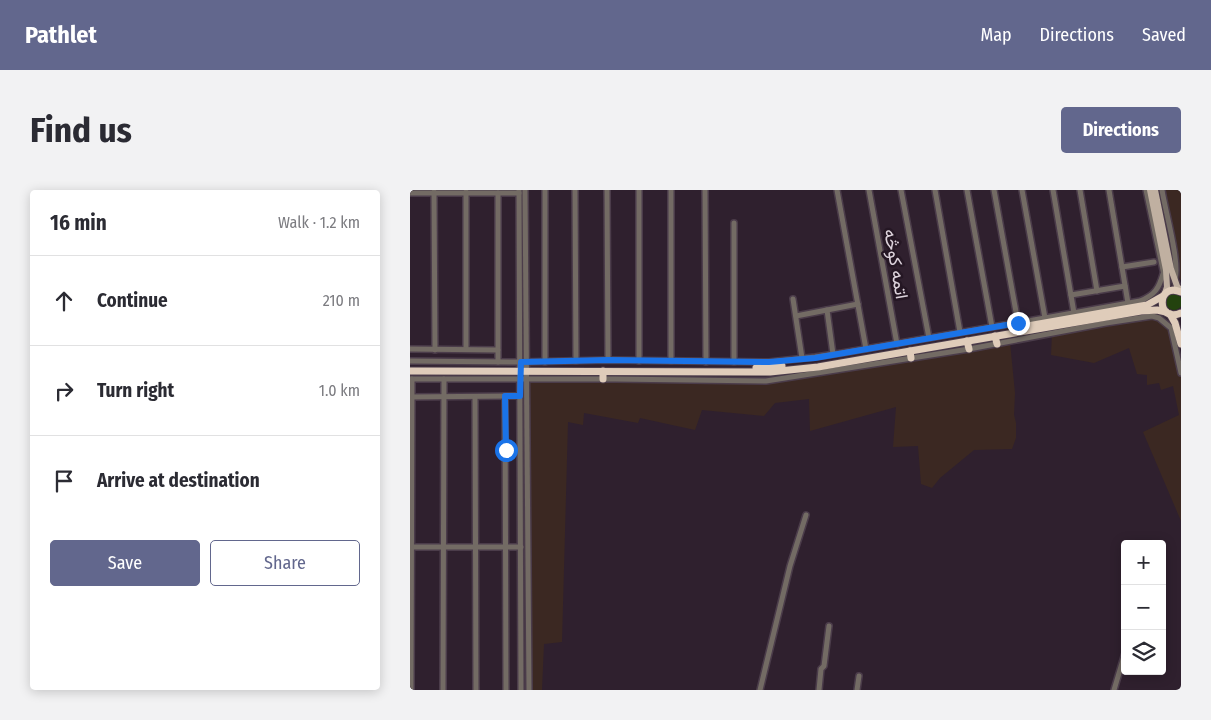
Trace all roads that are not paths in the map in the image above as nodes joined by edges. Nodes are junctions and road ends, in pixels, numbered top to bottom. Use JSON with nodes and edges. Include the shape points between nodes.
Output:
{"nodes":[{"id":1,"x":545,"y":190,"type":"edge"},
{"id":2,"x":575,"y":190,"type":"edge"},
{"id":3,"x":606,"y":190,"type":"edge"},
{"id":4,"x":639,"y":190,"type":"edge"},
{"id":5,"x":671,"y":190,"type":"edge"},
{"id":6,"x":705,"y":190,"type":"edge"},
{"id":7,"x":837,"y":190,"type":"edge"},
{"id":8,"x":869,"y":190,"type":"edge"},
{"id":9,"x":901,"y":190,"type":"edge"},
{"id":10,"x":935,"y":190,"type":"edge"},
{"id":11,"x":967,"y":190,"type":"edge"},
{"id":12,"x":994,"y":190,"type":"edge"},
{"id":13,"x":1022,"y":190,"type":"edge"},
{"id":14,"x":1053,"y":190,"type":"edge"},
{"id":15,"x":1080,"y":190,"type":"edge"},
{"id":16,"x":1109,"y":190,"type":"edge"},
{"id":17,"x":1146,"y":190,"type":"edge"},
{"id":18,"x":1150,"y":190,"type":"edge"},
{"id":19,"x":1155,"y":190,"type":"edge"},
{"id":20,"x":1162,"y":190,"type":"edge"},
{"id":21,"x":521,"y":191,"type":"edge"},
{"id":22,"x":410,"y":192,"type":"edge"},
{"id":23,"x":434,"y":192,"type":"junction"},
{"id":24,"x":466,"y":192,"type":"junction"},
{"id":25,"x":498,"y":193,"type":"junction"},
{"id":26,"x":734,"y":223,"type":"dead end"},
{"id":27,"x":1154,"y":262,"type":"dead end"},
{"id":28,"x":1122,"y":267,"type":"junction"},
{"id":29,"x":1165,"y":276,"type":"junction"},
{"id":30,"x":1177,"y":278,"type":"edge"},
{"id":31,"x":1125,"y":286,"type":"junction"},
{"id":32,"x":1098,"y":291,"type":"junction"},
{"id":33,"x":1181,"y":291,"type":"edge"},
{"id":34,"x":1070,"y":295,"type":"junction"},
{"id":35,"x":1164,"y":295,"type":"junction"},
{"id":36,"x":1151,"y":297,"type":"junction"},
{"id":37,"x":793,"y":299,"type":"dead end"},
{"id":38,"x":1128,"y":303,"type":"junction"},
{"id":39,"x":858,"y":304,"type":"junction"},
{"id":40,"x":1147,"y":305,"type":"junction"},
{"id":41,"x":826,"y":310,"type":"junction"},
{"id":42,"x":1074,"y":313,"type":"junction"},
{"id":43,"x":1154,"y":313,"type":"junction"},
{"id":44,"x":1168,"y":313,"type":"junction"},
{"id":45,"x":1181,"y":313,"type":"edge"},
{"id":46,"x":796,"y":316,"type":"junction"},
{"id":47,"x":1045,"y":318,"type":"junction"},
{"id":48,"x":1018,"y":323,"type":"junction"},
{"id":49,"x":992,"y":327,"type":"junction"},
{"id":50,"x":1171,"y":328,"type":"junction"},
{"id":51,"x":960,"y":332,"type":"junction"},
{"id":52,"x":1178,"y":332,"type":"junction"},
{"id":53,"x":929,"y":338,"type":"junction"},
{"id":54,"x":996,"y":340,"type":"junction"},
{"id":55,"x":967,"y":341,"type":"junction"},
{"id":56,"x":897,"y":344,"type":"junction"},
{"id":57,"x":1181,"y":344,"type":"edge"},
{"id":58,"x":410,"y":349,"type":"edge"},
{"id":59,"x":866,"y":349,"type":"junction"},
{"id":60,"x":969,"y":349,"type":"junction"},
{"id":61,"x":435,"y":350,"type":"junction"},
{"id":62,"x":466,"y":350,"type":"junction"},
{"id":63,"x":498,"y":350,"type":"junction"},
{"id":64,"x":833,"y":354,"type":"junction"},
{"id":65,"x":911,"y":354,"type":"junction"},
{"id":66,"x":802,"y":358,"type":"junction"},
{"id":67,"x":608,"y":360,"type":"junction"},
{"id":68,"x":410,"y":361,"type":"edge"},
{"id":69,"x":576,"y":361,"type":"junction"},
{"id":70,"x":639,"y":361,"type":"junction"},
{"id":71,"x":671,"y":361,"type":"junction"},
{"id":72,"x":498,"y":362,"type":"junction"},
{"id":73,"x":544,"y":362,"type":"junction"},
{"id":74,"x":706,"y":362,"type":"junction"},
{"id":75,"x":734,"y":362,"type":"junction"},
{"id":76,"x":410,"y":367,"type":"edge"},
{"id":77,"x":523,"y":370,"type":"junction"},
{"id":78,"x":410,"y":371,"type":"edge"},
{"id":79,"x":1181,"y":373,"type":"edge"},
{"id":80,"x":411,"y":379,"type":"edge"},
{"id":81,"x":444,"y":380,"type":"junction"},
{"id":82,"x":444,"y":396,"type":"junction"},
{"id":83,"x":475,"y":396,"type":"junction"},
{"id":84,"x":505,"y":396,"type":"junction"},
{"id":85,"x":520,"y":396,"type":"junction"},
{"id":86,"x":411,"y":397,"type":"edge"},
{"id":87,"x":411,"y":436,"type":"edge"},
{"id":88,"x":806,"y":515,"type":"dead end"},
{"id":89,"x":413,"y":547,"type":"junction"},
{"id":90,"x":443,"y":547,"type":"junction"},
{"id":91,"x":505,"y":547,"type":"junction"},
{"id":92,"x":521,"y":547,"type":"junction"},
{"id":93,"x":476,"y":548,"type":"junction"},
{"id":94,"x":411,"y":559,"type":"edge"},
{"id":95,"x":829,"y":626,"type":"dead end"},
{"id":96,"x":1121,"y":666,"type":"edge"},
{"id":97,"x":859,"y":676,"type":"dead end"},
{"id":98,"x":412,"y":690,"type":"edge"},
{"id":99,"x":443,"y":690,"type":"edge"},
{"id":100,"x":476,"y":690,"type":"edge"},
{"id":101,"x":506,"y":690,"type":"edge"},
{"id":102,"x":521,"y":690,"type":"edge"},
{"id":103,"x":529,"y":690,"type":"edge"},
{"id":104,"x":760,"y":690,"type":"edge"},
{"id":105,"x":819,"y":690,"type":"edge"},
{"id":106,"x":857,"y":690,"type":"edge"},
{"id":107,"x":1114,"y":690,"type":"edge"}],
"edges":[{"from":1,"to":73,"type":"street"},
{"from":2,"to":69,"type":"street"},
{"from":3,"to":67,"type":"street"},
{"from":4,"to":70,"type":"street"},
{"from":5,"to":71,"type":"street"},
{"from":6,"to":74,"type":"street"},
{"from":7,"to":39,"type":"street"},
{"from":8,"to":56,"type":"street","name":"اتمه کوڅه"},
{"from":9,"to":53,"type":"street"},
{"from":10,"to":51,"type":"street"},
{"from":11,"to":49,"type":"street"},
{"from":12,"to":48,"type":"street"},
{"from":13,"to":47,"type":"street"},
{"from":14,"to":34,"type":"street"},
{"from":15,"to":32,"type":"street"},
{"from":16,"to":28,"type":"street"},
{"from":17,"to":29,"type":"street"},
{"from":18,"to":29,"type":"main road"},
{"from":19,"to":30,"type":"main road","via":[[1171,269]]},
{"from":20,"to":30,"type":"street"},
{"from":21,"to":25,"type":"street"},
{"from":21,"to":77,"type":"street"},
{"from":22,"to":23,"type":"street"},
{"from":23,"to":24,"type":"street"},
{"from":23,"to":61,"type":"street"},
{"from":24,"to":25,"type":"street"},
{"from":24,"to":62,"type":"street"},
{"from":25,"to":63,"type":"street"},
{"from":26,"to":75,"type":"street"},
{"from":27,"to":28,"type":"street"},
{"from":28,"to":31,"type":"street"},
{"from":29,"to":35,"type":"main road","via":[[1167,287]]},
{"from":29,"to":36,"type":"street"},
{"from":30,"to":33,"type":"main road"},
{"from":31,"to":32,"type":"street"},
{"from":31,"to":38,"type":"street"},
{"from":32,"to":34,"type":"street"},
{"from":33,"to":35,"type":"highway","via":[[1173,290]]},
{"from":34,"to":42,"type":"street"},
{"from":35,"to":40,"type":"highway"},
{"from":35,"to":44,"type":"highway","via":[[1162,305]]},
{"from":36,"to":38,"type":"street"},
{"from":36,"to":40,"type":"street"},
{"from":37,"to":46,"type":"street"},
{"from":38,"to":42,"type":"street"},
{"from":39,"to":41,"type":"street"},
{"from":39,"to":59,"type":"street"},
{"from":40,"to":77,"type":"highway","via":[[798,365]]},
{"from":41,"to":46,"type":"street"},
{"from":41,"to":64,"type":"street"},
{"from":42,"to":47,"type":"street"},
{"from":43,"to":44,"type":"highway"},
{"from":43,"to":50,"type":"street"},
{"from":43,"to":54,"type":"highway","via":[[1140,311]]},
{"from":44,"to":45,"type":"highway"},
{"from":44,"to":52,"type":"highway"},
{"from":46,"to":66,"type":"street"},
{"from":47,"to":48,"type":"street"},
{"from":48,"to":49,"type":"street"},
{"from":49,"to":51,"type":"street"},
{"from":50,"to":52,"type":"street"},
{"from":50,"to":79,"type":"street"},
{"from":51,"to":53,"type":"street"},
{"from":52,"to":57,"type":"highway"},
{"from":53,"to":56,"type":"street"},
{"from":54,"to":55,"type":"highway"},
{"from":54,"to":60,"type":"street"},
{"from":55,"to":60,"type":"highway"},
{"from":55,"to":65,"type":"highway"},
{"from":56,"to":59,"type":"street"},
{"from":58,"to":61,"type":"street"},
{"from":59,"to":64,"type":"street"},
{"from":60,"to":65,"type":"street"},
{"from":61,"to":62,"type":"street"},
{"from":62,"to":63,"type":"street"},
{"from":63,"to":72,"type":"street"},
{"from":64,"to":66,"type":"street"},
{"from":65,"to":77,"type":"highway","via":[[806,372],[603,375]]},
{"from":66,"to":75,"type":"street"},
{"from":67,"to":69,"type":"street"},
{"from":67,"to":70,"type":"street"},
{"from":68,"to":72,"type":"street"},
{"from":69,"to":73,"type":"street"},
{"from":70,"to":71,"type":"street"},
{"from":71,"to":74,"type":"street"},
{"from":72,"to":77,"type":"street"},
{"from":73,"to":77,"type":"street"},
{"from":74,"to":75,"type":"street"},
{"from":76,"to":77,"type":"highway"},
{"from":77,"to":78,"type":"highway"},
{"from":77,"to":81,"type":"street"},
{"from":77,"to":85,"type":"street"},
{"from":77,"to":103,"type":"street"},
{"from":80,"to":81,"type":"street"},
{"from":80,"to":86,"type":"street"},
{"from":81,"to":82,"type":"street"},
{"from":82,"to":83,"type":"street"},
{"from":82,"to":86,"type":"street"},
{"from":82,"to":90,"type":"street"},
{"from":83,"to":84,"type":"street"},
{"from":83,"to":93,"type":"street"},
{"from":84,"to":85,"type":"street"},
{"from":84,"to":91,"type":"street"},
{"from":85,"to":92,"type":"street"},
{"from":86,"to":87,"type":"street"},
{"from":87,"to":89,"type":"street"},
{"from":88,"to":104,"type":"street","via":[[790,566]]},
{"from":89,"to":90,"type":"street"},
{"from":89,"to":94,"type":"street"},
{"from":90,"to":93,"type":"street"},
{"from":90,"to":99,"type":"street"},
{"from":91,"to":92,"type":"street"},
{"from":91,"to":93,"type":"street"},
{"from":91,"to":101,"type":"street"},
{"from":92,"to":102,"type":"street"},
{"from":93,"to":100,"type":"street"},
{"from":94,"to":98,"type":"street"},
{"from":95,"to":105,"type":"street"},
{"from":96,"to":107,"type":"street"},
{"from":97,"to":106,"type":"street"}]}
